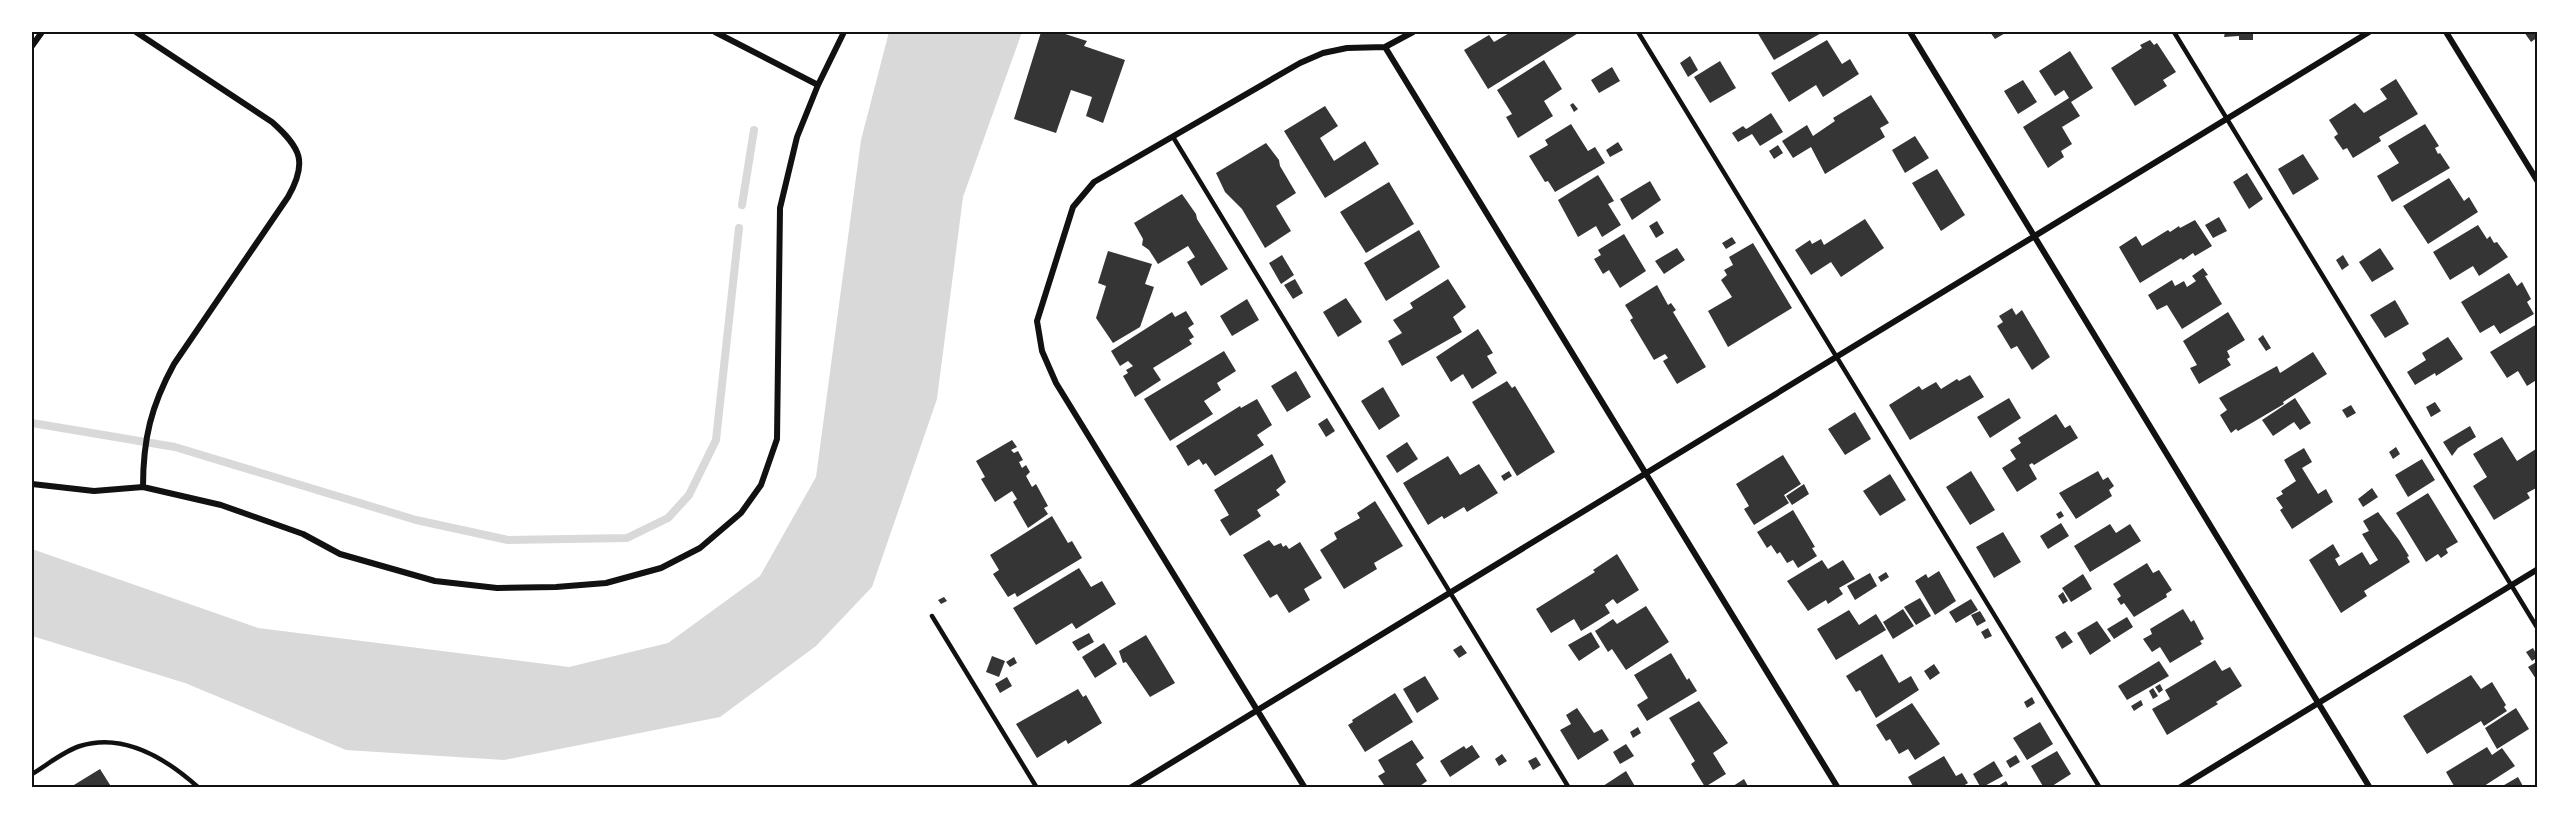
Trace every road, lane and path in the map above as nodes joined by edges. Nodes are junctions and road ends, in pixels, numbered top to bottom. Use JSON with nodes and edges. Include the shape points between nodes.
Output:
{"nodes":[{"id":1,"x":42,"y":32,"type":"edge"},
{"id":2,"x":136,"y":32,"type":"edge"},
{"id":3,"x":715,"y":32,"type":"edge"},
{"id":4,"x":844,"y":32,"type":"edge"},
{"id":5,"x":1413,"y":32,"type":"edge"},
{"id":6,"x":1638,"y":32,"type":"edge"},
{"id":7,"x":1910,"y":32,"type":"edge"},
{"id":8,"x":2174,"y":32,"type":"edge"},
{"id":9,"x":2370,"y":32,"type":"edge"},
{"id":10,"x":2446,"y":32,"type":"edge"},
{"id":11,"x":32,"y":46,"type":"edge"},
{"id":12,"x":1385,"y":47,"type":"junction"},
{"id":13,"x":818,"y":85,"type":"junction"},
{"id":14,"x":2227,"y":118,"type":"junction"},
{"id":15,"x":1173,"y":137,"type":"junction"},
{"id":16,"x":2538,"y":182,"type":"edge"},
{"id":17,"x":2034,"y":236,"type":"junction"},
{"id":18,"x":1837,"y":356,"type":"junction"},
{"id":19,"x":1646,"y":473,"type":"junction"},
{"id":20,"x":32,"y":484,"type":"edge"},
{"id":21,"x":143,"y":487,"type":"junction"},
{"id":22,"x":2538,"y":569,"type":"edge"},
{"id":23,"x":2511,"y":585,"type":"junction"},
{"id":24,"x":1450,"y":593,"type":"junction"},
{"id":25,"x":932,"y":615,"type":"dead end"},
{"id":26,"x":2538,"y":629,"type":"edge"},
{"id":27,"x":2318,"y":703,"type":"junction"},
{"id":28,"x":1258,"y":710,"type":"junction"},
{"id":29,"x":32,"y":774,"type":"edge"},
{"id":30,"x":199,"y":788,"type":"edge"},
{"id":31,"x":1037,"y":788,"type":"edge"},
{"id":32,"x":1130,"y":788,"type":"edge"},
{"id":33,"x":1305,"y":788,"type":"edge"},
{"id":34,"x":1569,"y":788,"type":"edge"},
{"id":35,"x":1838,"y":788,"type":"edge"},
{"id":36,"x":2100,"y":788,"type":"edge"},
{"id":37,"x":2179,"y":788,"type":"edge"},
{"id":38,"x":2370,"y":788,"type":"edge"}],
"edges":[{"from":1,"to":11,"type":"street"},
{"from":2,"to":21,"type":"street","via":[[272,122],[289,137],[301,159],[299,178],[288,197],[162,386],[149,419]]},
{"from":3,"to":13,"type":"street"},
{"from":4,"to":13,"type":"street"},
{"from":5,"to":12,"type":"street"},
{"from":6,"to":18,"type":"lane"},
{"from":7,"to":17,"type":"street"},
{"from":8,"to":14,"type":"lane"},
{"from":9,"to":14,"type":"street"},
{"from":10,"to":16,"type":"street"},
{"from":12,"to":15,"type":"street","via":[[1347,48],[1300,63]]},
{"from":12,"to":19,"type":"street"},
{"from":13,"to":21,"type":"street","via":[[797,137],[780,208],[777,439],[761,485],[741,513],[700,548],[661,568],[606,583],[476,586],[435,581],[340,554],[303,534],[221,505]]},
{"from":14,"to":17,"type":"street"},
{"from":14,"to":23,"type":"lane"},
{"from":15,"to":24,"type":"lane"},
{"from":15,"to":28,"type":"street","via":[[1094,182],[1073,207],[1037,321],[1042,351],[1056,383]]},
{"from":17,"to":18,"type":"street"},
{"from":17,"to":27,"type":"street"},
{"from":18,"to":19,"type":"street"},
{"from":18,"to":36,"type":"lane"},
{"from":19,"to":24,"type":"street"},
{"from":19,"to":35,"type":"street"},
{"from":20,"to":21,"type":"street","via":[[94,491]]},
{"from":22,"to":23,"type":"street"},
{"from":23,"to":26,"type":"lane"},
{"from":23,"to":27,"type":"street"},
{"from":24,"to":28,"type":"street"},
{"from":24,"to":34,"type":"lane"},
{"from":25,"to":31,"type":"lane"},
{"from":27,"to":37,"type":"street"},
{"from":27,"to":38,"type":"street"},
{"from":28,"to":32,"type":"street"},
{"from":28,"to":33,"type":"street"},
{"from":29,"to":30,"type":"lane","via":[[79,746],[122,744],[152,754]]}]}
